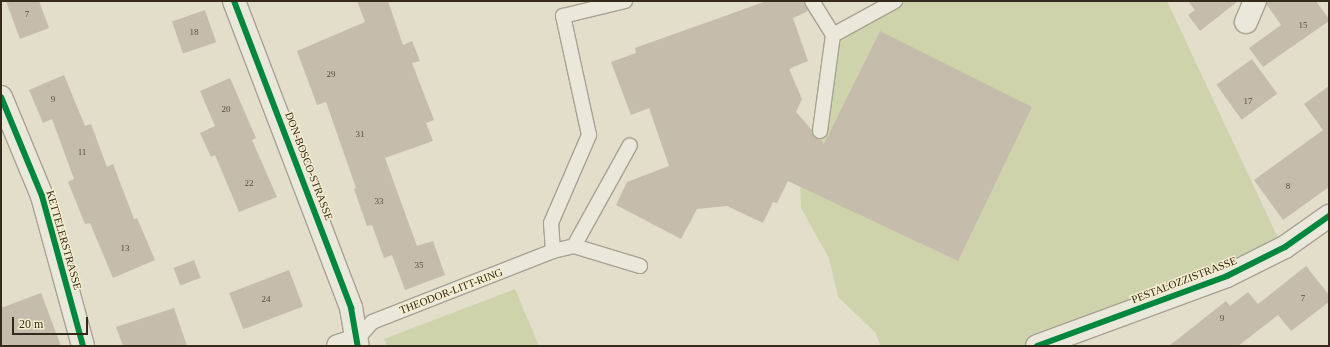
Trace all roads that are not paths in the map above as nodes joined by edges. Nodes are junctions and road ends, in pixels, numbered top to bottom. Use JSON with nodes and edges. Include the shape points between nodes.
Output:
{"nodes":[{"id":1,"x":234,"y":1,"type":"edge"},
{"id":2,"x":625,"y":1,"type":"edge"},
{"id":3,"x":812,"y":1,"type":"edge"},
{"id":4,"x":895,"y":1,"type":"edge"},
{"id":5,"x":1255,"y":1,"type":"edge"},
{"id":6,"x":1246,"y":22,"type":"dead end"},
{"id":7,"x":833,"y":35,"type":"junction"},
{"id":8,"x":1,"y":97,"type":"edge"},
{"id":9,"x":820,"y":131,"type":"dead end"},
{"id":10,"x":630,"y":145,"type":"dead end"},
{"id":11,"x":1329,"y":216,"type":"edge"},
{"id":12,"x":574,"y":246,"type":"junction"},
{"id":13,"x":553,"y":251,"type":"junction"},
{"id":14,"x":640,"y":266,"type":"dead end"},
{"id":15,"x":1076,"y":339,"type":"edge"},
{"id":16,"x":351,"y":344,"type":"edge"},
{"id":17,"x":83,"y":346,"type":"edge"},
{"id":18,"x":1037,"y":346,"type":"edge"}],
"edges":[{"from":1,"to":16,"type":"street","name":"DON-BOSCO-STRASSE","via":[[351,308]]},
{"from":2,"to":13,"type":"lane","via":[[563,16],[589,135],[551,223]]},
{"from":3,"to":7,"type":"lane"},
{"from":4,"to":7,"type":"lane"},
{"from":5,"to":6,"type":"street"},
{"from":7,"to":9,"type":"lane"},
{"from":8,"to":17,"type":"street","name":"KETTELERSTRASSE","via":[[42,196]]},
{"from":10,"to":12,"type":"lane"},
{"from":11,"to":15,"type":"street","name":"PESTALOZZISTRASSE","via":[[1285,247],[1227,276]]},
{"from":12,"to":13,"type":"lane","name":"THEODOR-LITT-RING"},
{"from":12,"to":14,"type":"lane"},
{"from":13,"to":16,"type":"lane","name":"THEODOR-LITT-RING","via":[[372,322]]},
{"from":15,"to":18,"type":"street","name":"PESTALOZZISTRASSE"}]}
